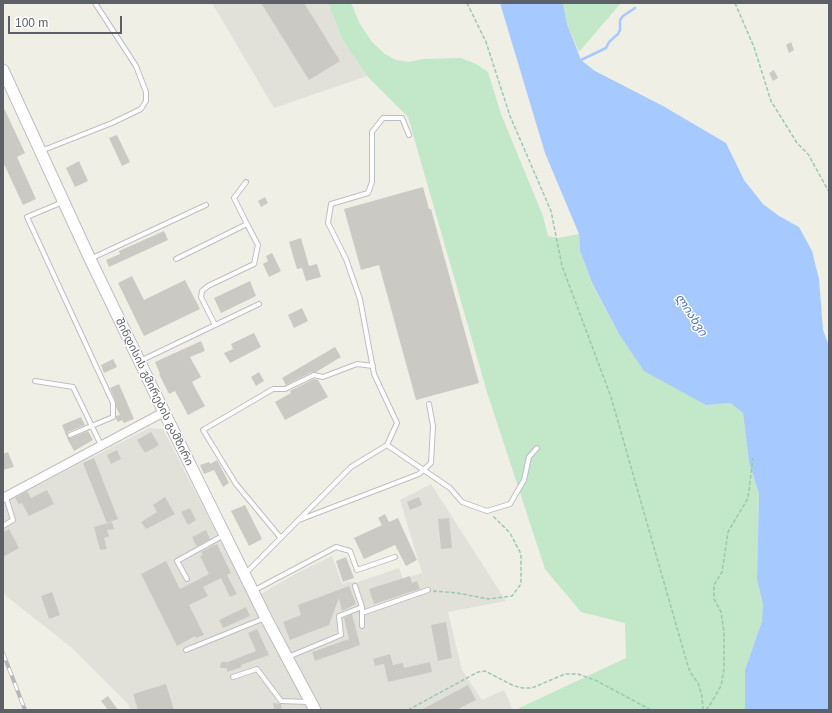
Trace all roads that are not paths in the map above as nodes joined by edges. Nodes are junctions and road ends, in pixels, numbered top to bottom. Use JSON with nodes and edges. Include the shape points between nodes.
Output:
{"nodes":[{"id":1,"x":95,"y":3,"type":"edge"},
{"id":2,"x":3,"y":70,"type":"edge"},
{"id":3,"x":409,"y":135,"type":"dead end"},
{"id":4,"x":40,"y":151,"type":"junction"},
{"id":5,"x":246,"y":182,"type":"dead end"},
{"id":6,"x":63,"y":201,"type":"junction"},
{"id":7,"x":206,"y":205,"type":"dead end"},
{"id":8,"x":247,"y":224,"type":"junction"},
{"id":9,"x":90,"y":259,"type":"junction"},
{"id":10,"x":176,"y":259,"type":"dead end"},
{"id":11,"x":259,"y":304,"type":"dead end"},
{"id":12,"x":215,"y":325,"type":"junction"},
{"id":13,"x":139,"y":362,"type":"junction"},
{"id":14,"x":372,"y":366,"type":"junction"},
{"id":15,"x":35,"y":381,"type":"dead end"},
{"id":16,"x":428,"y":404,"type":"dead end"},
{"id":17,"x":164,"y":412,"type":"junction"},
{"id":18,"x":92,"y":426,"type":"junction"},
{"id":19,"x":70,"y":435,"type":"dead end"},
{"id":20,"x":387,"y":445,"type":"junction"},
{"id":21,"x":101,"y":446,"type":"junction"},
{"id":22,"x":537,"y":448,"type":"dead end"},
{"id":23,"x":424,"y":469,"type":"junction"},
{"id":24,"x":5,"y":498,"type":"edge"},
{"id":25,"x":297,"y":520,"type":"junction"},
{"id":26,"x":3,"y":526,"type":"edge"},
{"id":27,"x":224,"y":535,"type":"junction"},
{"id":28,"x":280,"y":538,"type":"junction"},
{"id":29,"x":395,"y":557,"type":"dead end"},
{"id":30,"x":244,"y":574,"type":"junction"},
{"id":31,"x":187,"y":579,"type":"dead end"},
{"id":32,"x":355,"y":586,"type":"dead end"},
{"id":33,"x":428,"y":590,"type":"road end"},
{"id":34,"x":253,"y":592,"type":"junction"},
{"id":35,"x":362,"y":607,"type":"junction"},
{"id":36,"x":362,"y":613,"type":"junction"},
{"id":37,"x":266,"y":618,"type":"junction"},
{"id":38,"x":362,"y":626,"type":"dead end"},
{"id":39,"x":186,"y":650,"type":"dead end"},
{"id":40,"x":287,"y":657,"type":"junction"},
{"id":41,"x":233,"y":677,"type":"dead end"},
{"id":42,"x":313,"y":706,"type":"edge"}],
"edges":[{"from":1,"to":4,"type":"lane","via":[[136,66],[146,92],[146,101],[141,109],[112,123]]},
{"from":2,"to":4,"type":"main road","name":"შინდისის გმირების გამზირი"},
{"from":3,"to":14,"type":"lane","via":[[402,118],[383,118],[372,132],[372,182],[368,193],[331,204],[328,223],[346,259],[360,299]]},
{"from":4,"to":6,"type":"main road","name":"შინდისის გმირების გამზირი"},
{"from":5,"to":8,"type":"lane","via":[[234,198]]},
{"from":6,"to":9,"type":"main road","name":"შინდისის გმირების გამზირი"},
{"from":6,"to":18,"type":"lane","via":[[27,217],[113,403],[113,417]]},
{"from":7,"to":9,"type":"lane"},
{"from":8,"to":10,"type":"lane"},
{"from":8,"to":12,"type":"lane","via":[[258,244],[254,264],[202,291],[200,298]]},
{"from":9,"to":13,"type":"main road","name":"შინდისის გმირების გამზირი"},
{"from":11,"to":12,"type":"lane"},
{"from":12,"to":13,"type":"lane"},
{"from":13,"to":17,"type":"main road","name":"შინდისის გმირების გამზირი"},
{"from":14,"to":20,"type":"lane","via":[[397,423]]},
{"from":14,"to":28,"type":"lane","via":[[357,364],[323,377],[314,375],[285,389],[273,389],[203,430],[236,484]]},
{"from":15,"to":18,"type":"lane","via":[[73,387]]},
{"from":16,"to":23,"type":"lane","via":[[433,426],[431,463]]},
{"from":17,"to":21,"type":"street"},
{"from":17,"to":27,"type":"main road","name":"შინდისის გმირების გამზირი"},
{"from":18,"to":19,"type":"lane"},
{"from":18,"to":21,"type":"lane"},
{"from":20,"to":23,"type":"lane"},
{"from":20,"to":25,"type":"lane","via":[[351,467]]},
{"from":21,"to":24,"type":"street"},
{"from":22,"to":23,"type":"lane","via":[[529,457],[524,480],[510,504],[487,511],[462,502],[450,488]]},
{"from":23,"to":25,"type":"lane","via":[[419,474]]},
{"from":24,"to":26,"type":"lane","via":[[13,520]]},
{"from":25,"to":28,"type":"lane"},
{"from":27,"to":30,"type":"main road","name":"შინდისის გმირების გამზირი"},
{"from":27,"to":31,"type":"lane","via":[[177,561]]},
{"from":28,"to":30,"type":"lane"},
{"from":29,"to":34,"type":"lane","via":[[357,570],[350,551],[336,547]]},
{"from":30,"to":34,"type":"main road","name":"შინდისის გმირების გამზირი"},
{"from":32,"to":35,"type":"lane"},
{"from":33,"to":36,"type":"lane"},
{"from":34,"to":37,"type":"main road","name":"შინდისის გმირების გამზირი"},
{"from":35,"to":36,"type":"lane"},
{"from":35,"to":40,"type":"lane","via":[[339,616],[341,635]]},
{"from":36,"to":38,"type":"lane"},
{"from":37,"to":39,"type":"lane"},
{"from":37,"to":40,"type":"main road","name":"შინდისის გმირების გამზირი"},
{"from":40,"to":42,"type":"main road","name":"შინდისის გმირების გამზირი"},
{"from":41,"to":42,"type":"lane","via":[[257,669],[281,701]]}]}
